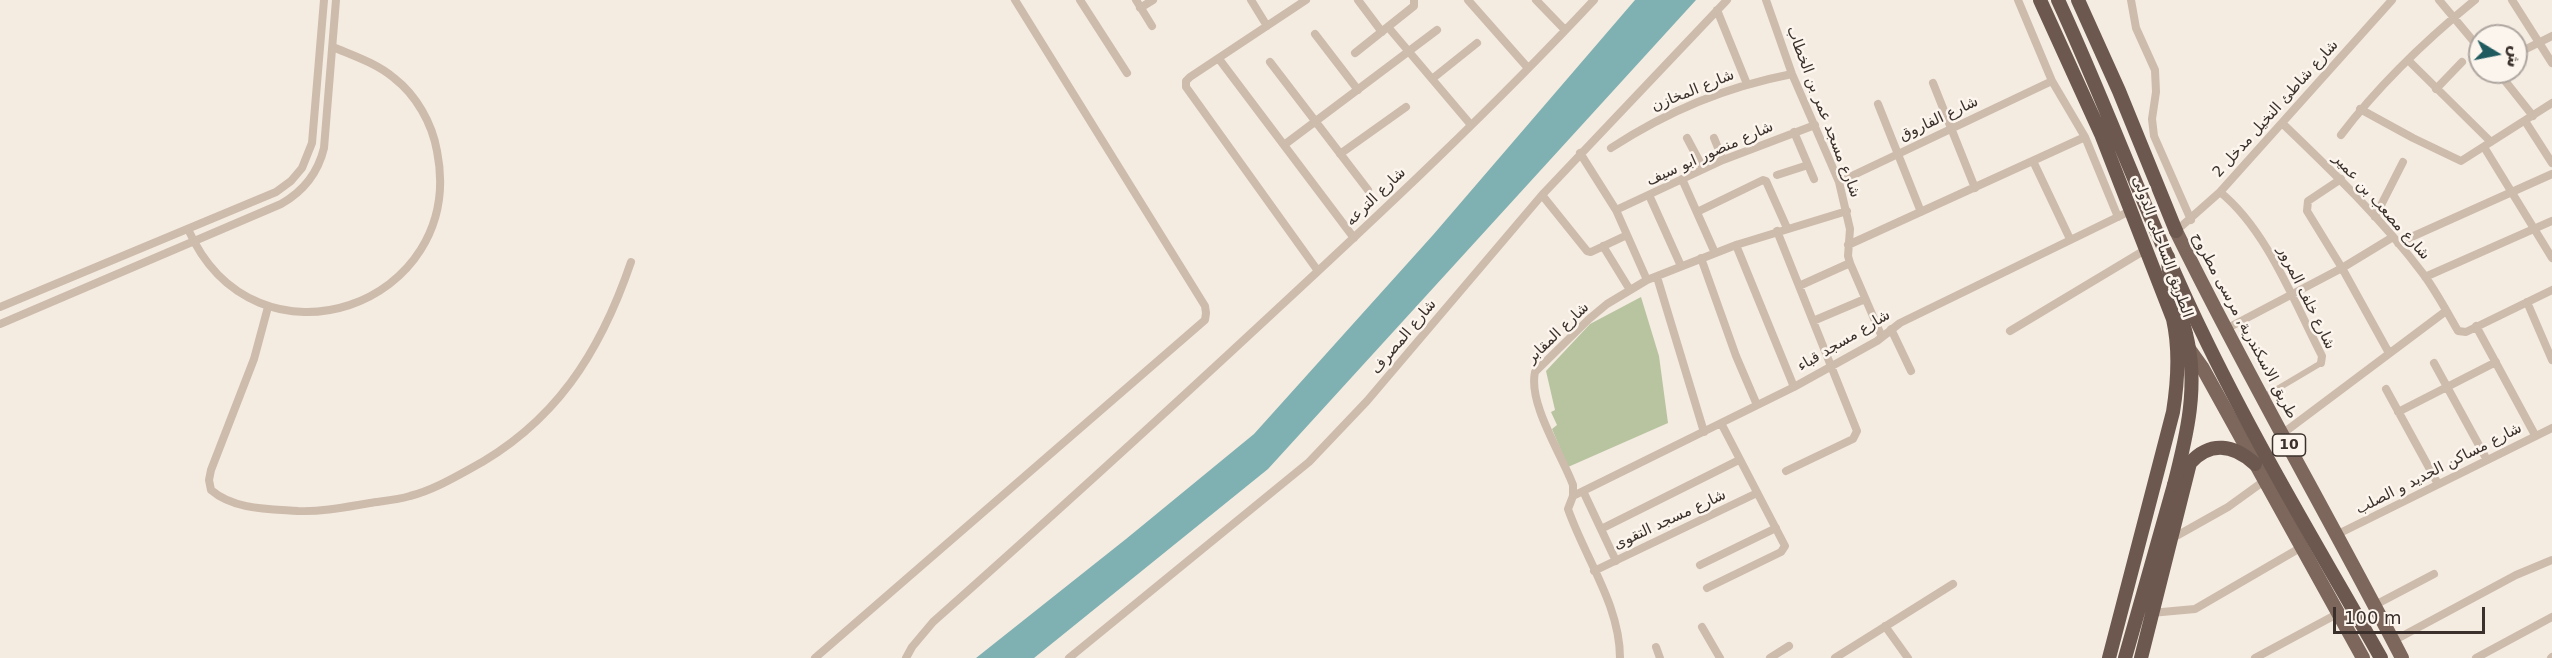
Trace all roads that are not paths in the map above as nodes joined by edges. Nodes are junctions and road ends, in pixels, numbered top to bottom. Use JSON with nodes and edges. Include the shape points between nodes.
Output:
{"nodes":[{"id":1,"x":324,"y":0,"type":"edge"},
{"id":2,"x":336,"y":0,"type":"edge"},
{"id":3,"x":1015,"y":0,"type":"edge"},
{"id":4,"x":1080,"y":0,"type":"edge"},
{"id":5,"x":1153,"y":0,"type":"edge"},
{"id":6,"x":1251,"y":0,"type":"edge"},
{"id":7,"x":1306,"y":0,"type":"edge"},
{"id":8,"x":1358,"y":0,"type":"edge"},
{"id":9,"x":1468,"y":0,"type":"edge"},
{"id":10,"x":1536,"y":0,"type":"edge"},
{"id":11,"x":1594,"y":0,"type":"edge"},
{"id":12,"x":1727,"y":0,"type":"edge"},
{"id":13,"x":1766,"y":0,"type":"edge"},
{"id":14,"x":2018,"y":0,"type":"edge"},
{"id":15,"x":2040,"y":0,"type":"edge"},
{"id":16,"x":2058,"y":0,"type":"edge"},
{"id":17,"x":2078,"y":0,"type":"edge"},
{"id":18,"x":2392,"y":0,"type":"edge"},
{"id":19,"x":2439,"y":0,"type":"edge"},
{"id":20,"x":2475,"y":0,"type":"edge"},
{"id":21,"x":2512,"y":0,"type":"edge"},
{"id":22,"x":2134,"y":1,"type":"edge"},
{"id":23,"x":1414,"y":2,"type":"edge"},
{"id":24,"x":1138,"y":4,"type":"edge"},
{"id":25,"x":1717,"y":10,"type":"junction"},
{"id":26,"x":2455,"y":16,"type":"junction"},
{"id":27,"x":1152,"y":26,"type":"dead end"},
{"id":28,"x":1267,"y":26,"type":"junction"},
{"id":29,"x":1385,"y":29,"type":"junction"},
{"id":30,"x":1437,"y":30,"type":"dead end"},
{"id":31,"x":1565,"y":30,"type":"junction"},
{"id":32,"x":2468,"y":33,"type":"edge"},
{"id":33,"x":1315,"y":34,"type":"dead end"},
{"id":34,"x":2552,"y":36,"type":"edge"},
{"id":35,"x":2539,"y":42,"type":"junction"},
{"id":36,"x":1477,"y":43,"type":"dead end"},
{"id":37,"x":333,"y":47,"type":"junction"},
{"id":38,"x":2528,"y":48,"type":"edge"},
{"id":39,"x":1409,"y":52,"type":"junction"},
{"id":40,"x":1355,"y":53,"type":"dead end"},
{"id":41,"x":1219,"y":58,"type":"junction"},
{"id":42,"x":2408,"y":60,"type":"junction"},
{"id":43,"x":1270,"y":62,"type":"dead end"},
{"id":44,"x":2462,"y":62,"type":"dead end"},
{"id":45,"x":2552,"y":63,"type":"edge"},
{"id":46,"x":1528,"y":68,"type":"junction"},
{"id":47,"x":1127,"y":73,"type":"dead end"},
{"id":48,"x":1792,"y":74,"type":"junction"},
{"id":49,"x":1432,"y":79,"type":"junction"},
{"id":50,"x":2052,"y":81,"type":"junction"},
{"id":51,"x":1933,"y":83,"type":"dead end"},
{"id":52,"x":1747,"y":84,"type":"junction"},
{"id":53,"x":2506,"y":84,"type":"edge"},
{"id":54,"x":2436,"y":89,"type":"junction"},
{"id":55,"x":1358,"y":90,"type":"junction"},
{"id":56,"x":2552,"y":103,"type":"edge"},
{"id":57,"x":1878,"y":104,"type":"dead end"},
{"id":58,"x":1406,"y":107,"type":"dead end"},
{"id":59,"x":2360,"y":109,"type":"junction"},
{"id":60,"x":2529,"y":119,"type":"junction"},
{"id":61,"x":1316,"y":122,"type":"junction"},
{"id":62,"x":2282,"y":123,"type":"junction"},
{"id":63,"x":1471,"y":124,"type":"junction"},
{"id":64,"x":1815,"y":125,"type":"junction"},
{"id":65,"x":1951,"y":128,"type":"junction"},
{"id":66,"x":1794,"y":132,"type":"junction"},
{"id":67,"x":2341,"y":135,"type":"dead end"},
{"id":68,"x":2085,"y":137,"type":"junction"},
{"id":69,"x":1687,"y":138,"type":"dead end"},
{"id":70,"x":1714,"y":138,"type":"dead end"},
{"id":71,"x":1284,"y":145,"type":"junction"},
{"id":72,"x":2487,"y":145,"type":"junction"},
{"id":73,"x":1611,"y":148,"type":"dead end"},
{"id":74,"x":1580,"y":153,"type":"junction"},
{"id":75,"x":1340,"y":154,"type":"junction"},
{"id":76,"x":1898,"y":154,"type":"junction"},
{"id":77,"x":1723,"y":160,"type":"junction"},
{"id":78,"x":2033,"y":161,"type":"junction"},
{"id":79,"x":2403,"y":162,"type":"dead end"},
{"id":80,"x":2552,"y":163,"type":"edge"},
{"id":81,"x":1808,"y":165,"type":"junction"},
{"id":82,"x":1703,"y":168,"type":"junction"},
{"id":83,"x":2552,"y":174,"type":"edge"},
{"id":84,"x":1777,"y":175,"type":"dead end"},
{"id":85,"x":1682,"y":179,"type":"junction"},
{"id":86,"x":1814,"y":179,"type":"dead end"},
{"id":87,"x":2341,"y":179,"type":"junction"},
{"id":88,"x":1839,"y":182,"type":"junction"},
{"id":89,"x":1975,"y":188,"type":"junction"},
{"id":90,"x":1368,"y":190,"type":"dead end"},
{"id":91,"x":2512,"y":191,"type":"junction"},
{"id":92,"x":2220,"y":192,"type":"junction"},
{"id":93,"x":1542,"y":195,"type":"junction"},
{"id":94,"x":1649,"y":195,"type":"junction"},
{"id":95,"x":1616,"y":210,"type":"junction"},
{"id":96,"x":1847,"y":210,"type":"junction"},
{"id":97,"x":1697,"y":212,"type":"junction"},
{"id":98,"x":1921,"y":212,"type":"junction"},
{"id":99,"x":2124,"y":214,"type":"junction"},
{"id":100,"x":2375,"y":217,"type":"junction"},
{"id":101,"x":2191,"y":220,"type":"junction"},
{"id":102,"x":2552,"y":221,"type":"edge"},
{"id":103,"x":1787,"y":228,"type":"junction"},
{"id":104,"x":188,"y":229,"type":"junction"},
{"id":105,"x":2535,"y":229,"type":"junction"},
{"id":106,"x":1776,"y":231,"type":"junction"},
{"id":107,"x":2176,"y":231,"type":"junction"},
{"id":108,"x":1627,"y":235,"type":"junction"},
{"id":109,"x":1354,"y":238,"type":"junction"},
{"id":110,"x":2070,"y":239,"type":"junction"},
{"id":111,"x":2396,"y":240,"type":"junction"},
{"id":112,"x":193,"y":242,"type":"junction"},
{"id":113,"x":1736,"y":245,"type":"junction"},
{"id":114,"x":1848,"y":245,"type":"junction"},
{"id":115,"x":1604,"y":246,"type":"junction"},
{"id":116,"x":2145,"y":250,"type":"junction"},
{"id":117,"x":1715,"y":253,"type":"junction"},
{"id":118,"x":1701,"y":258,"type":"junction"},
{"id":119,"x":2168,"y":258,"type":"junction"},
{"id":120,"x":2552,"y":258,"type":"edge"},
{"id":121,"x":630,"y":262,"type":"dead end"},
{"id":122,"x":1850,"y":263,"type":"junction"},
{"id":123,"x":1682,"y":266,"type":"junction"},
{"id":124,"x":2342,"y":268,"type":"junction"},
{"id":125,"x":1318,"y":271,"type":"junction"},
{"id":126,"x":1657,"y":277,"type":"junction"},
{"id":127,"x":2425,"y":277,"type":"junction"},
{"id":128,"x":1647,"y":280,"type":"junction"},
{"id":129,"x":1799,"y":286,"type":"junction"},
{"id":130,"x":1630,"y":290,"type":"junction"},
{"id":131,"x":2552,"y":290,"type":"edge"},
{"id":132,"x":2291,"y":296,"type":"junction"},
{"id":133,"x":1865,"y":299,"type":"junction"},
{"id":134,"x":2527,"y":302,"type":"junction"},
{"id":135,"x":0,"y":307,"type":"edge"},
{"id":136,"x":268,"y":307,"type":"junction"},
{"id":137,"x":2446,"y":311,"type":"junction"},
{"id":138,"x":1813,"y":321,"type":"junction"},
{"id":139,"x":0,"y":324,"type":"edge"},
{"id":140,"x":2476,"y":326,"type":"junction"},
{"id":141,"x":1891,"y":329,"type":"junction"},
{"id":142,"x":2224,"y":330,"type":"junction"},
{"id":143,"x":2010,"y":331,"type":"dead end"},
{"id":144,"x":2177,"y":336,"type":"junction"},
{"id":145,"x":1882,"y":337,"type":"junction"},
{"id":146,"x":2389,"y":353,"type":"junction"},
{"id":147,"x":2552,"y":360,"type":"edge"},
{"id":148,"x":2496,"y":362,"type":"junction"},
{"id":149,"x":2321,"y":363,"type":"joint"},
{"id":150,"x":2434,"y":363,"type":"dead end"},
{"id":151,"x":1832,"y":366,"type":"junction"},
{"id":152,"x":1911,"y":371,"type":"dead end"},
{"id":153,"x":1794,"y":387,"type":"junction"},
{"id":154,"x":2447,"y":387,"type":"junction"},
{"id":155,"x":2386,"y":389,"type":"dead end"},
{"id":156,"x":2261,"y":398,"type":"junction"},
{"id":157,"x":1757,"y":405,"type":"junction"},
{"id":158,"x":2398,"y":412,"type":"junction"},
{"id":159,"x":1721,"y":423,"type":"junction"},
{"id":160,"x":2552,"y":428,"type":"edge"},
{"id":161,"x":1704,"y":432,"type":"junction"},
{"id":162,"x":2282,"y":434,"type":"junction"},
{"id":163,"x":2535,"y":435,"type":"junction"},
{"id":164,"x":1739,"y":460,"type":"junction"},
{"id":165,"x":2487,"y":460,"type":"junction"},
{"id":166,"x":2255,"y":464,"type":"junction"},
{"id":167,"x":1786,"y":471,"type":"dead end"},
{"id":168,"x":2264,"y":482,"type":"junction"},
{"id":169,"x":2438,"y":484,"type":"junction"},
{"id":170,"x":1583,"y":491,"type":"junction"},
{"id":171,"x":1757,"y":493,"type":"junction"},
{"id":172,"x":1573,"y":496,"type":"junction"},
{"id":173,"x":1776,"y":528,"type":"junction"},
{"id":174,"x":1601,"y":529,"type":"junction"},
{"id":175,"x":2338,"y":534,"type":"junction"},
{"id":176,"x":2170,"y":539,"type":"junction"},
{"id":177,"x":2300,"y":548,"type":"junction"},
{"id":178,"x":2552,"y":560,"type":"edge"},
{"id":179,"x":1616,"y":561,"type":"junction"},
{"id":180,"x":1700,"y":565,"type":"dead end"},
{"id":181,"x":1594,"y":571,"type":"junction"},
{"id":182,"x":2434,"y":574,"type":"dead end"},
{"id":183,"x":1953,"y":584,"type":"dead end"},
{"id":184,"x":1707,"y":588,"type":"dead end"},
{"id":185,"x":2374,"y":605,"type":"junction"},
{"id":186,"x":2151,"y":613,"type":"junction"},
{"id":187,"x":2338,"y":613,"type":"junction"},
{"id":188,"x":2552,"y":617,"type":"edge"},
{"id":189,"x":1885,"y":626,"type":"junction"},
{"id":190,"x":1702,"y":627,"type":"dead end"},
{"id":191,"x":2393,"y":641,"type":"junction"},
{"id":192,"x":1789,"y":646,"type":"dead end"},
{"id":193,"x":1656,"y":648,"type":"dead end"},
{"id":194,"x":815,"y":658,"type":"edge"},
{"id":195,"x":906,"y":658,"type":"edge"},
{"id":196,"x":1069,"y":658,"type":"edge"},
{"id":197,"x":1620,"y":658,"type":"edge"},
{"id":198,"x":1660,"y":658,"type":"edge"},
{"id":199,"x":1720,"y":658,"type":"edge"},
{"id":200,"x":1770,"y":658,"type":"edge"},
{"id":201,"x":1835,"y":658,"type":"edge"},
{"id":202,"x":1908,"y":658,"type":"edge"},
{"id":203,"x":2109,"y":658,"type":"edge"},
{"id":204,"x":2125,"y":658,"type":"edge"},
{"id":205,"x":2141,"y":658,"type":"edge"},
{"id":206,"x":2255,"y":658,"type":"edge"},
{"id":207,"x":2363,"y":658,"type":"edge"},
{"id":208,"x":2381,"y":658,"type":"edge"},
{"id":209,"x":2402,"y":658,"type":"edge"},
{"id":210,"x":2476,"y":658,"type":"edge"}],
"edges":[{"from":1,"to":104,"type":"street","via":[[312,143],[302,168],[276,192]]},
{"from":2,"to":37,"type":"street"},
{"from":3,"to":194,"type":"street","via":[[1204,306],[1205,320]]},
{"from":4,"to":47,"type":"street"},
{"from":5,"to":24,"type":"street"},
{"from":6,"to":28,"type":"street"},
{"from":7,"to":28,"type":"street"},
{"from":8,"to":29,"type":"street"},
{"from":9,"to":46,"type":"street"},
{"from":10,"to":31,"type":"street"},
{"from":11,"to":31,"type":"street","name":"شارع الترعه"},
{"from":12,"to":25,"type":"street","name":"شارع المصرف"},
{"from":13,"to":48,"type":"street","name":"شارع مسجد عمر بن الخطاب"},
{"from":14,"to":50,"type":"street"},
{"from":15,"to":99,"type":"highway","name":"الطريق الساحلى الدولى","number":"10","via":[[2102,134]]},
{"from":16,"to":119,"type":"highway"},
{"from":17,"to":107,"type":"highway","name":"الطريق الساحلى الدولى","number":"10"},
{"from":18,"to":62,"type":"street","name":"شارع شاطئ النخيل مدخل 2"},
{"from":19,"to":26,"type":"street"},
{"from":20,"to":26,"type":"street"},
{"from":21,"to":35,"type":"street"},
{"from":22,"to":101,"type":"street","via":[[2136,28],[2155,70],[2154,136]]},
{"from":23,"to":29,"type":"street"},
{"from":24,"to":27,"type":"street"},
{"from":25,"to":52,"type":"street"},
{"from":25,"to":74,"type":"street","name":"شارع المصرف"},
{"from":26,"to":32,"type":"street"},
{"from":26,"to":42,"type":"street"},
{"from":28,"to":41,"type":"street"},
{"from":29,"to":39,"type":"street"},
{"from":29,"to":40,"type":"street"},
{"from":30,"to":39,"type":"street"},
{"from":31,"to":46,"type":"street","name":"شارع الترعه"},
{"from":33,"to":55,"type":"street"},
{"from":34,"to":35,"type":"street"},
{"from":35,"to":38,"type":"street"},
{"from":35,"to":45,"type":"street"},
{"from":36,"to":49,"type":"street"},
{"from":37,"to":112,"type":"street","via":[[324,148],[312,177],[282,204]]},
{"from":37,"to":136,"type":"street","via":[[385,71],[421,109],[439,159],[436,213],[427,238],[412,261],[370,297],[318,312]]},
{"from":39,"to":49,"type":"street"},
{"from":39,"to":55,"type":"street"},
{"from":41,"to":71,"type":"street"},
{"from":41,"to":125,"type":"street","via":[[1186,81],[1187,91]]},
{"from":42,"to":54,"type":"street"},
{"from":42,"to":59,"type":"street"},
{"from":43,"to":61,"type":"street"},
{"from":44,"to":54,"type":"street"},
{"from":46,"to":63,"type":"street","name":"شارع الترعه"},
{"from":48,"to":52,"type":"street","name":"شارع المخازن"},
{"from":48,"to":64,"type":"street","name":"شارع مسجد عمر بن الخطاب"},
{"from":49,"to":63,"type":"street"},
{"from":50,"to":65,"type":"street","name":"شارع الفاروق"},
{"from":50,"to":68,"type":"street"},
{"from":51,"to":65,"type":"street"},
{"from":52,"to":73,"type":"street","name":"شارع المخازن","via":[[1676,110]]},
{"from":53,"to":60,"type":"street"},
{"from":54,"to":72,"type":"street"},
{"from":55,"to":61,"type":"street"},
{"from":56,"to":60,"type":"street"},
{"from":57,"to":76,"type":"street"},
{"from":58,"to":75,"type":"street"},
{"from":59,"to":67,"type":"street"},
{"from":59,"to":72,"type":"street","via":[[2459,160]]},
{"from":60,"to":72,"type":"street"},
{"from":60,"to":80,"type":"street"},
{"from":61,"to":71,"type":"street"},
{"from":61,"to":75,"type":"street"},
{"from":62,"to":87,"type":"street","name":"شارع مصعب بن عمير"},
{"from":62,"to":92,"type":"street","name":"شارع شاطئ النخيل مدخل 2"},
{"from":63,"to":109,"type":"street","name":"شارع الترعه"},
{"from":64,"to":66,"type":"street","name":"شارع منصور ابو سيف"},
{"from":64,"to":88,"type":"street","name":"شارع مسجد عمر بن الخطاب"},
{"from":65,"to":76,"type":"street","name":"شارع الفاروق"},
{"from":65,"to":89,"type":"street"},
{"from":66,"to":77,"type":"street","name":"شارع منصور ابو سيف"},
{"from":66,"to":81,"type":"street"},
{"from":68,"to":78,"type":"street"},
{"from":68,"to":99,"type":"street"},
{"from":69,"to":82,"type":"street"},
{"from":70,"to":77,"type":"street"},
{"from":71,"to":109,"type":"street"},
{"from":72,"to":91,"type":"street"},
{"from":74,"to":93,"type":"street","name":"شارع المصرف"},
{"from":74,"to":95,"type":"street"},
{"from":75,"to":90,"type":"street"},
{"from":76,"to":88,"type":"street","name":"شارع الفاروق"},
{"from":76,"to":98,"type":"street"},
{"from":77,"to":82,"type":"street","name":"شارع منصور ابو سيف"},
{"from":78,"to":89,"type":"street"},
{"from":78,"to":110,"type":"street"},
{"from":79,"to":100,"type":"street"},
{"from":81,"to":84,"type":"street"},
{"from":81,"to":86,"type":"street"},
{"from":82,"to":85,"type":"street","name":"شارع منصور ابو سيف"},
{"from":83,"to":91,"type":"street"},
{"from":85,"to":94,"type":"street","name":"شارع منصور ابو سيف"},
{"from":85,"to":97,"type":"street"},
{"from":87,"to":100,"type":"street","name":"شارع مصعب بن عمير"},
{"from":87,"to":124,"type":"street","via":[[2308,201],[2307,211]]},
{"from":88,"to":96,"type":"street","name":"شارع مسجد عمر بن الخطاب"},
{"from":89,"to":98,"type":"street"},
{"from":91,"to":105,"type":"street"},
{"from":91,"to":111,"type":"street"},
{"from":92,"to":101,"type":"street","name":"شارع شاطئ النخيل مدخل 2"},
{"from":92,"to":132,"type":"street","name":"شارع خلف المرور","via":[[2256,229]]},
{"from":93,"to":115,"type":"street","via":[[1587,251]]},
{"from":93,"to":196,"type":"street","name":"شارع المصرف","via":[[1309,462]]},
{"from":94,"to":95,"type":"street","name":"شارع منصور ابو سيف"},
{"from":94,"to":123,"type":"street"},
{"from":95,"to":108,"type":"street"},
{"from":96,"to":103,"type":"street","name":"شارع المقابر"},
{"from":96,"to":114,"type":"street","name":"شارع مسجد عمر بن الخطاب"},
{"from":97,"to":103,"type":"street","via":[[1765,180]]},
{"from":97,"to":117,"type":"street"},
{"from":98,"to":114,"type":"street"},
{"from":99,"to":110,"type":"street","name":"شارع مسجد قباء"},
{"from":99,"to":116,"type":"highway","name":"الطريق الساحلى الدولى","number":"10"},
{"from":100,"to":111,"type":"street","name":"شارع مصعب بن عمير"},
{"from":101,"to":107,"type":"street","name":"شارع شاطئ النخيل مدخل 2"},
{"from":102,"to":105,"type":"street"},
{"from":103,"to":106,"type":"street","name":"شارع المقابر"},
{"from":104,"to":112,"type":"street"},
{"from":104,"to":135,"type":"street"},
{"from":105,"to":120,"type":"street"},
{"from":105,"to":127,"type":"street"},
{"from":106,"to":113,"type":"street","name":"شارع المقابر"},
{"from":106,"to":129,"type":"street"},
{"from":107,"to":142,"type":"main road","name":"طريق الاسكندرية, مرسى مطروح","number":"10"},
{"from":108,"to":115,"type":"street"},
{"from":108,"to":128,"type":"street"},
{"from":109,"to":125,"type":"street","name":"شارع الترعه"},
{"from":110,"to":141,"type":"street","name":"شارع مسجد قباء"},
{"from":111,"to":124,"type":"street"},
{"from":111,"to":127,"type":"street","name":"شارع مصعب بن عمير"},
{"from":112,"to":136,"type":"street","via":[[226,282],[250,300]]},
{"from":112,"to":139,"type":"street"},
{"from":113,"to":117,"type":"street","name":"شارع المقابر"},
{"from":113,"to":153,"type":"street"},
{"from":114,"to":122,"type":"street","name":"شارع مسجد عمر بن الخطاب"},
{"from":115,"to":130,"type":"street"},
{"from":116,"to":143,"type":"street"},
{"from":116,"to":144,"type":"highway","name":"الطريق الساحلى الدولى","number":"10"},
{"from":117,"to":118,"type":"street","name":"شارع المقابر"},
{"from":118,"to":123,"type":"street","name":"شارع المقابر"},
{"from":118,"to":157,"type":"street"},
{"from":119,"to":204,"type":"highway","bridge":true,"via":[[2170,287],[2186,333],[2192,381],[2188,429]]},
{"from":119,"to":208,"type":"highway","via":[[2216,361]]},
{"from":121,"to":136,"type":"street","via":[[594,348],[568,390],[534,426],[488,460],[425,491],[313,512],[253,507],[226,499],[212,490],[209,480]]},
{"from":122,"to":129,"type":"street"},
{"from":122,"to":133,"type":"street","name":"شارع مسجد عمر بن الخطاب"},
{"from":123,"to":126,"type":"street","name":"شارع المقابر"},
{"from":124,"to":132,"type":"street"},
{"from":124,"to":146,"type":"street"},
{"from":125,"to":195,"type":"street","name":"شارع الترعه","via":[[933,622]]},
{"from":126,"to":128,"type":"street","name":"شارع المقابر"},
{"from":126,"to":161,"type":"street"},
{"from":127,"to":137,"type":"street","name":"شارع مصعب بن عمير"},
{"from":128,"to":130,"type":"street","name":"شارع المقابر"},
{"from":129,"to":138,"type":"street"},
{"from":130,"to":172,"type":"street","name":"شارع المقابر","via":[[1589,319],[1535,372],[1539,405],[1573,485]]},
{"from":131,"to":134,"type":"street"},
{"from":132,"to":142,"type":"street"},
{"from":132,"to":149,"type":"street","name":"شارع خلف المرور","via":[[2322,356]]},
{"from":133,"to":138,"type":"street"},
{"from":133,"to":145,"type":"street","name":"شارع مسجد عمر بن الخطاب"},
{"from":134,"to":140,"type":"street"},
{"from":134,"to":147,"type":"street"},
{"from":137,"to":140,"type":"street","name":"شارع مصعب بن عمير","via":[[2458,331],[2466,332]]},
{"from":137,"to":146,"type":"street"},
{"from":138,"to":151,"type":"street"},
{"from":140,"to":148,"type":"street"},
{"from":141,"to":145,"type":"street","name":"شارع مسجد قباء"},
{"from":141,"to":152,"type":"street"},
{"from":142,"to":156,"type":"main road","name":"طريق الاسكندرية, مرسى مطروح","number":"10"},
{"from":144,"to":166,"type":"main road","number":"10","via":[[2202,367]]},
{"from":144,"to":203,"type":"highway","name":"الطريق الساحلى الدولى","number":"10","via":[[2173,412]]},
{"from":145,"to":151,"type":"street","name":"شارع مسجد قباء"},
{"from":146,"to":162,"type":"street"},
{"from":148,"to":154,"type":"street"},
{"from":148,"to":163,"type":"street"},
{"from":149,"to":156,"type":"street","name":"شارع خلف المرور"},
{"from":150,"to":154,"type":"street"},
{"from":151,"to":153,"type":"street","name":"شارع مسجد قباء"},
{"from":151,"to":167,"type":"street","via":[[1857,434]]},
{"from":153,"to":157,"type":"street","name":"شارع مسجد قباء"},
{"from":154,"to":158,"type":"street"},
{"from":154,"to":165,"type":"street"},
{"from":155,"to":158,"type":"street"},
{"from":156,"to":162,"type":"main road","name":"طريق الاسكندرية, مرسى مطروح","number":"10"},
{"from":157,"to":159,"type":"street","name":"شارع مسجد قباء"},
{"from":158,"to":169,"type":"street"},
{"from":159,"to":161,"type":"street","name":"شارع مسجد قباء"},
{"from":159,"to":164,"type":"street"},
{"from":160,"to":163,"type":"street","name":"شارع مساكن الحديد و الصلب"},
{"from":161,"to":170,"type":"street","name":"شارع مسجد قباء"},
{"from":162,"to":175,"type":"main road","name":"طريق الاسكندرية, مرسى مطروح","number":"10"},
{"from":163,"to":165,"type":"street","name":"شارع مساكن الحديد و الصلب"},
{"from":164,"to":171,"type":"street"},
{"from":164,"to":174,"type":"street"},
{"from":165,"to":169,"type":"street","name":"شارع مساكن الحديد و الصلب"},
{"from":166,"to":168,"type":"main road","number":"10"},
{"from":166,"to":176,"type":"highway","number":"10","via":[[2228,447],[2197,455],[2190,463]]},
{"from":168,"to":176,"type":"street","via":[[2229,507]]},
{"from":168,"to":177,"type":"main road","number":"10"},
{"from":169,"to":175,"type":"street","name":"شارع مساكن الحديد و الصلب"},
{"from":170,"to":172,"type":"street","name":"شارع مسجد قباء"},
{"from":170,"to":174,"type":"street"},
{"from":171,"to":173,"type":"street"},
{"from":171,"to":179,"type":"street","name":"شارع مسجد التقوى"},
{"from":172,"to":181,"type":"street","name":"شارع المقابر","via":[[1568,509]]},
{"from":173,"to":180,"type":"street"},
{"from":173,"to":184,"type":"street","via":[[1785,543],[1781,552]]},
{"from":174,"to":179,"type":"street"},
{"from":175,"to":185,"type":"main road","name":"طريق الاسكندرية, مرسى مطروح","number":"10"},
{"from":176,"to":186,"type":"highway","number":"10"},
{"from":177,"to":186,"type":"street","via":[[2195,609]]},
{"from":177,"to":187,"type":"main road","number":"10"},
{"from":178,"to":191,"type":"street"},
{"from":179,"to":181,"type":"street","name":"شارع مسجد التقوى"},
{"from":181,"to":197,"type":"street","name":"شارع المقابر","via":[[1614,617]]},
{"from":182,"to":185,"type":"street"},
{"from":183,"to":189,"type":"street"},
{"from":185,"to":191,"type":"main road","name":"طريق الاسكندرية, مرسى مطروح","number":"10"},
{"from":186,"to":205,"type":"highway","number":"10"},
{"from":187,"to":206,"type":"street"},
{"from":187,"to":207,"type":"main road","number":"10"},
{"from":188,"to":210,"type":"street"},
{"from":189,"to":201,"type":"street"},
{"from":189,"to":202,"type":"street"},
{"from":190,"to":199,"type":"street"},
{"from":191,"to":209,"type":"main road","name":"طريق الاسكندرية, مرسى مطروح","number":"10"},
{"from":192,"to":200,"type":"street"},
{"from":193,"to":198,"type":"street"}]}
